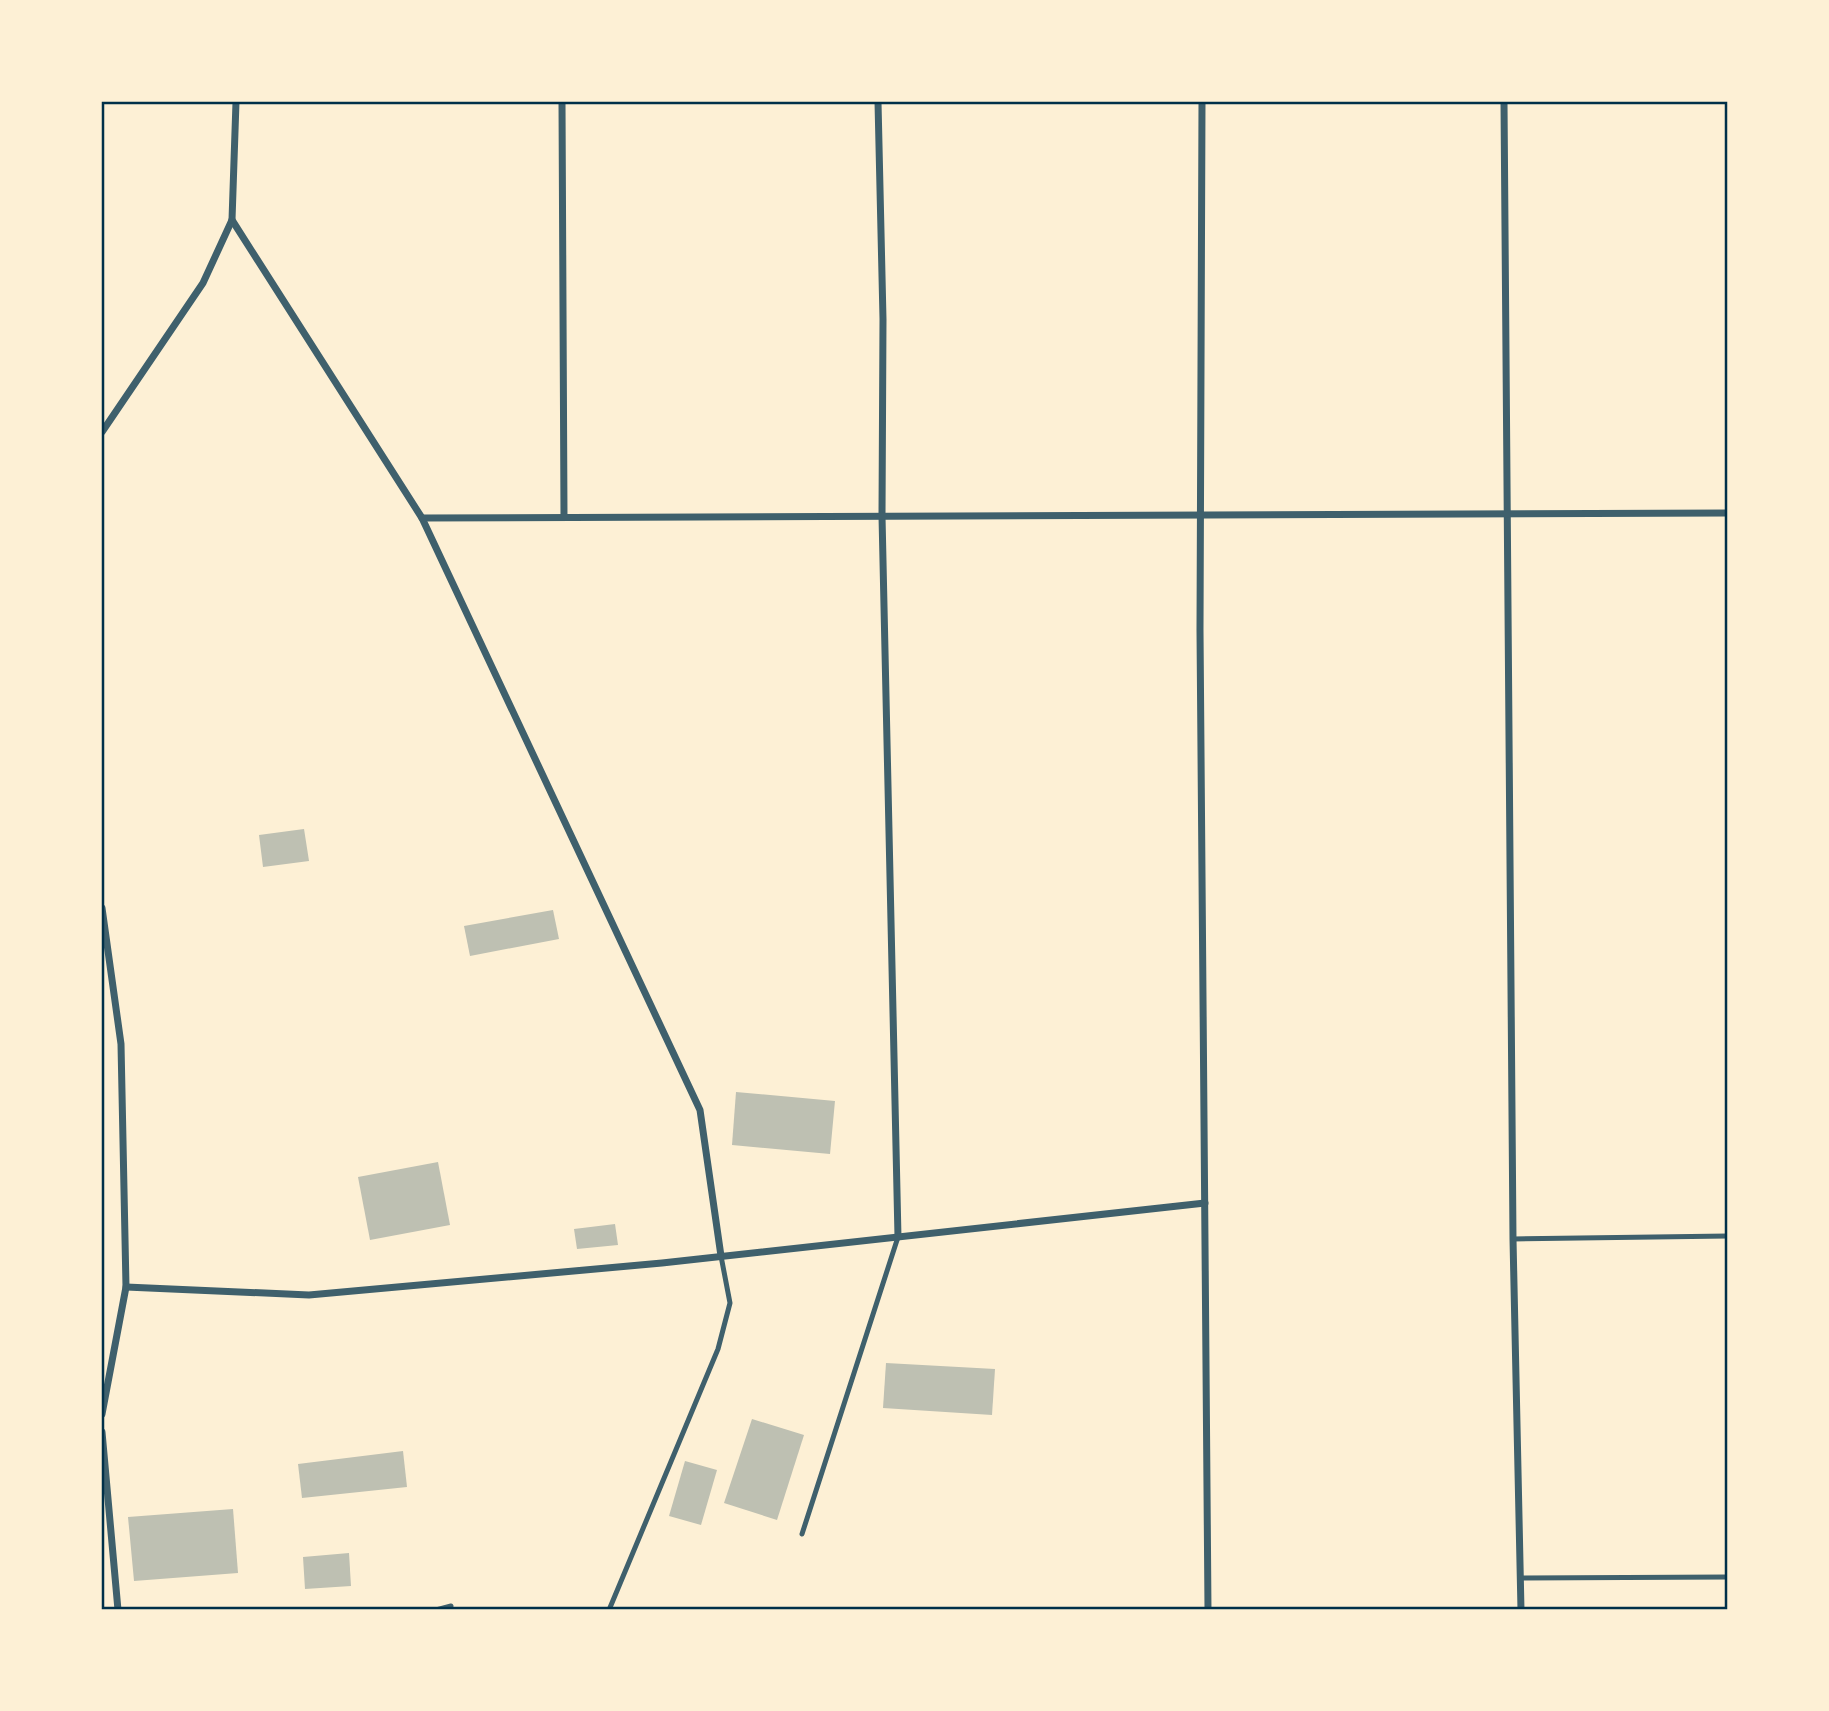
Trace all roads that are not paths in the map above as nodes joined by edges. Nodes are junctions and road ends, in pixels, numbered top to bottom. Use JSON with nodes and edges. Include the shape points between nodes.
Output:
{"nodes":[{"id":1,"x":236,"y":102,"type":"edge"},
{"id":2,"x":562,"y":102,"type":"edge"},
{"id":3,"x":878,"y":102,"type":"edge"},
{"id":4,"x":1202,"y":102,"type":"edge"},
{"id":5,"x":1504,"y":102,"type":"edge"},
{"id":6,"x":232,"y":220,"type":"junction"},
{"id":7,"x":102,"y":432,"type":"edge"},
{"id":8,"x":1727,"y":513,"type":"edge"},
{"id":9,"x":1508,"y":514,"type":"junction"},
{"id":10,"x":1200,"y":515,"type":"junction"},
{"id":11,"x":882,"y":516,"type":"junction"},
{"id":12,"x":564,"y":517,"type":"junction"},
{"id":13,"x":422,"y":518,"type":"junction"},
{"id":14,"x":102,"y":908,"type":"edge"},
{"id":15,"x":1205,"y":1203,"type":"junction"},
{"id":16,"x":1727,"y":1236,"type":"edge"},
{"id":17,"x":898,"y":1237,"type":"junction"},
{"id":18,"x":1513,"y":1239,"type":"junction"},
{"id":19,"x":721,"y":1256,"type":"junction"},
{"id":20,"x":126,"y":1287,"type":"junction"},
{"id":21,"x":102,"y":1414,"type":"edge"},
{"id":22,"x":102,"y":1432,"type":"edge"},
{"id":23,"x":802,"y":1534,"type":"dead end"},
{"id":24,"x":1727,"y":1577,"type":"edge"},
{"id":25,"x":1520,"y":1578,"type":"junction"},
{"id":26,"x":451,"y":1606,"type":"dead end"},
{"id":27,"x":118,"y":1609,"type":"edge"},
{"id":28,"x":436,"y":1609,"type":"edge"},
{"id":29,"x":609,"y":1609,"type":"edge"},
{"id":30,"x":1209,"y":1609,"type":"edge"},
{"id":31,"x":1521,"y":1609,"type":"edge"}],
"edges":[{"from":1,"to":6,"type":"street"},
{"from":2,"to":12,"type":"street"},
{"from":3,"to":11,"type":"street"},
{"from":4,"to":10,"type":"street"},
{"from":5,"to":9,"type":"street"},
{"from":6,"to":7,"type":"street","via":[[203,284]]},
{"from":6,"to":13,"type":"street"},
{"from":8,"to":9,"type":"street"},
{"from":9,"to":10,"type":"street"},
{"from":9,"to":18,"type":"street"},
{"from":10,"to":11,"type":"street"},
{"from":10,"to":15,"type":"street"},
{"from":11,"to":12,"type":"street"},
{"from":11,"to":17,"type":"street"},
{"from":12,"to":13,"type":"street"},
{"from":13,"to":19,"type":"street","via":[[700,1110]]},
{"from":14,"to":20,"type":"street","via":[[121,1044]]},
{"from":15,"to":17,"type":"street"},
{"from":15,"to":30,"type":"street"},
{"from":16,"to":18,"type":"lane"},
{"from":17,"to":19,"type":"street"},
{"from":17,"to":23,"type":"lane"},
{"from":18,"to":25,"type":"street"},
{"from":19,"to":20,"type":"street","via":[[309,1294]]},
{"from":19,"to":29,"type":"lane","via":[[730,1303],[718,1349]]},
{"from":20,"to":21,"type":"street"},
{"from":22,"to":27,"type":"street"},
{"from":24,"to":25,"type":"lane"},
{"from":25,"to":31,"type":"street"},
{"from":26,"to":28,"type":"lane"}]}
